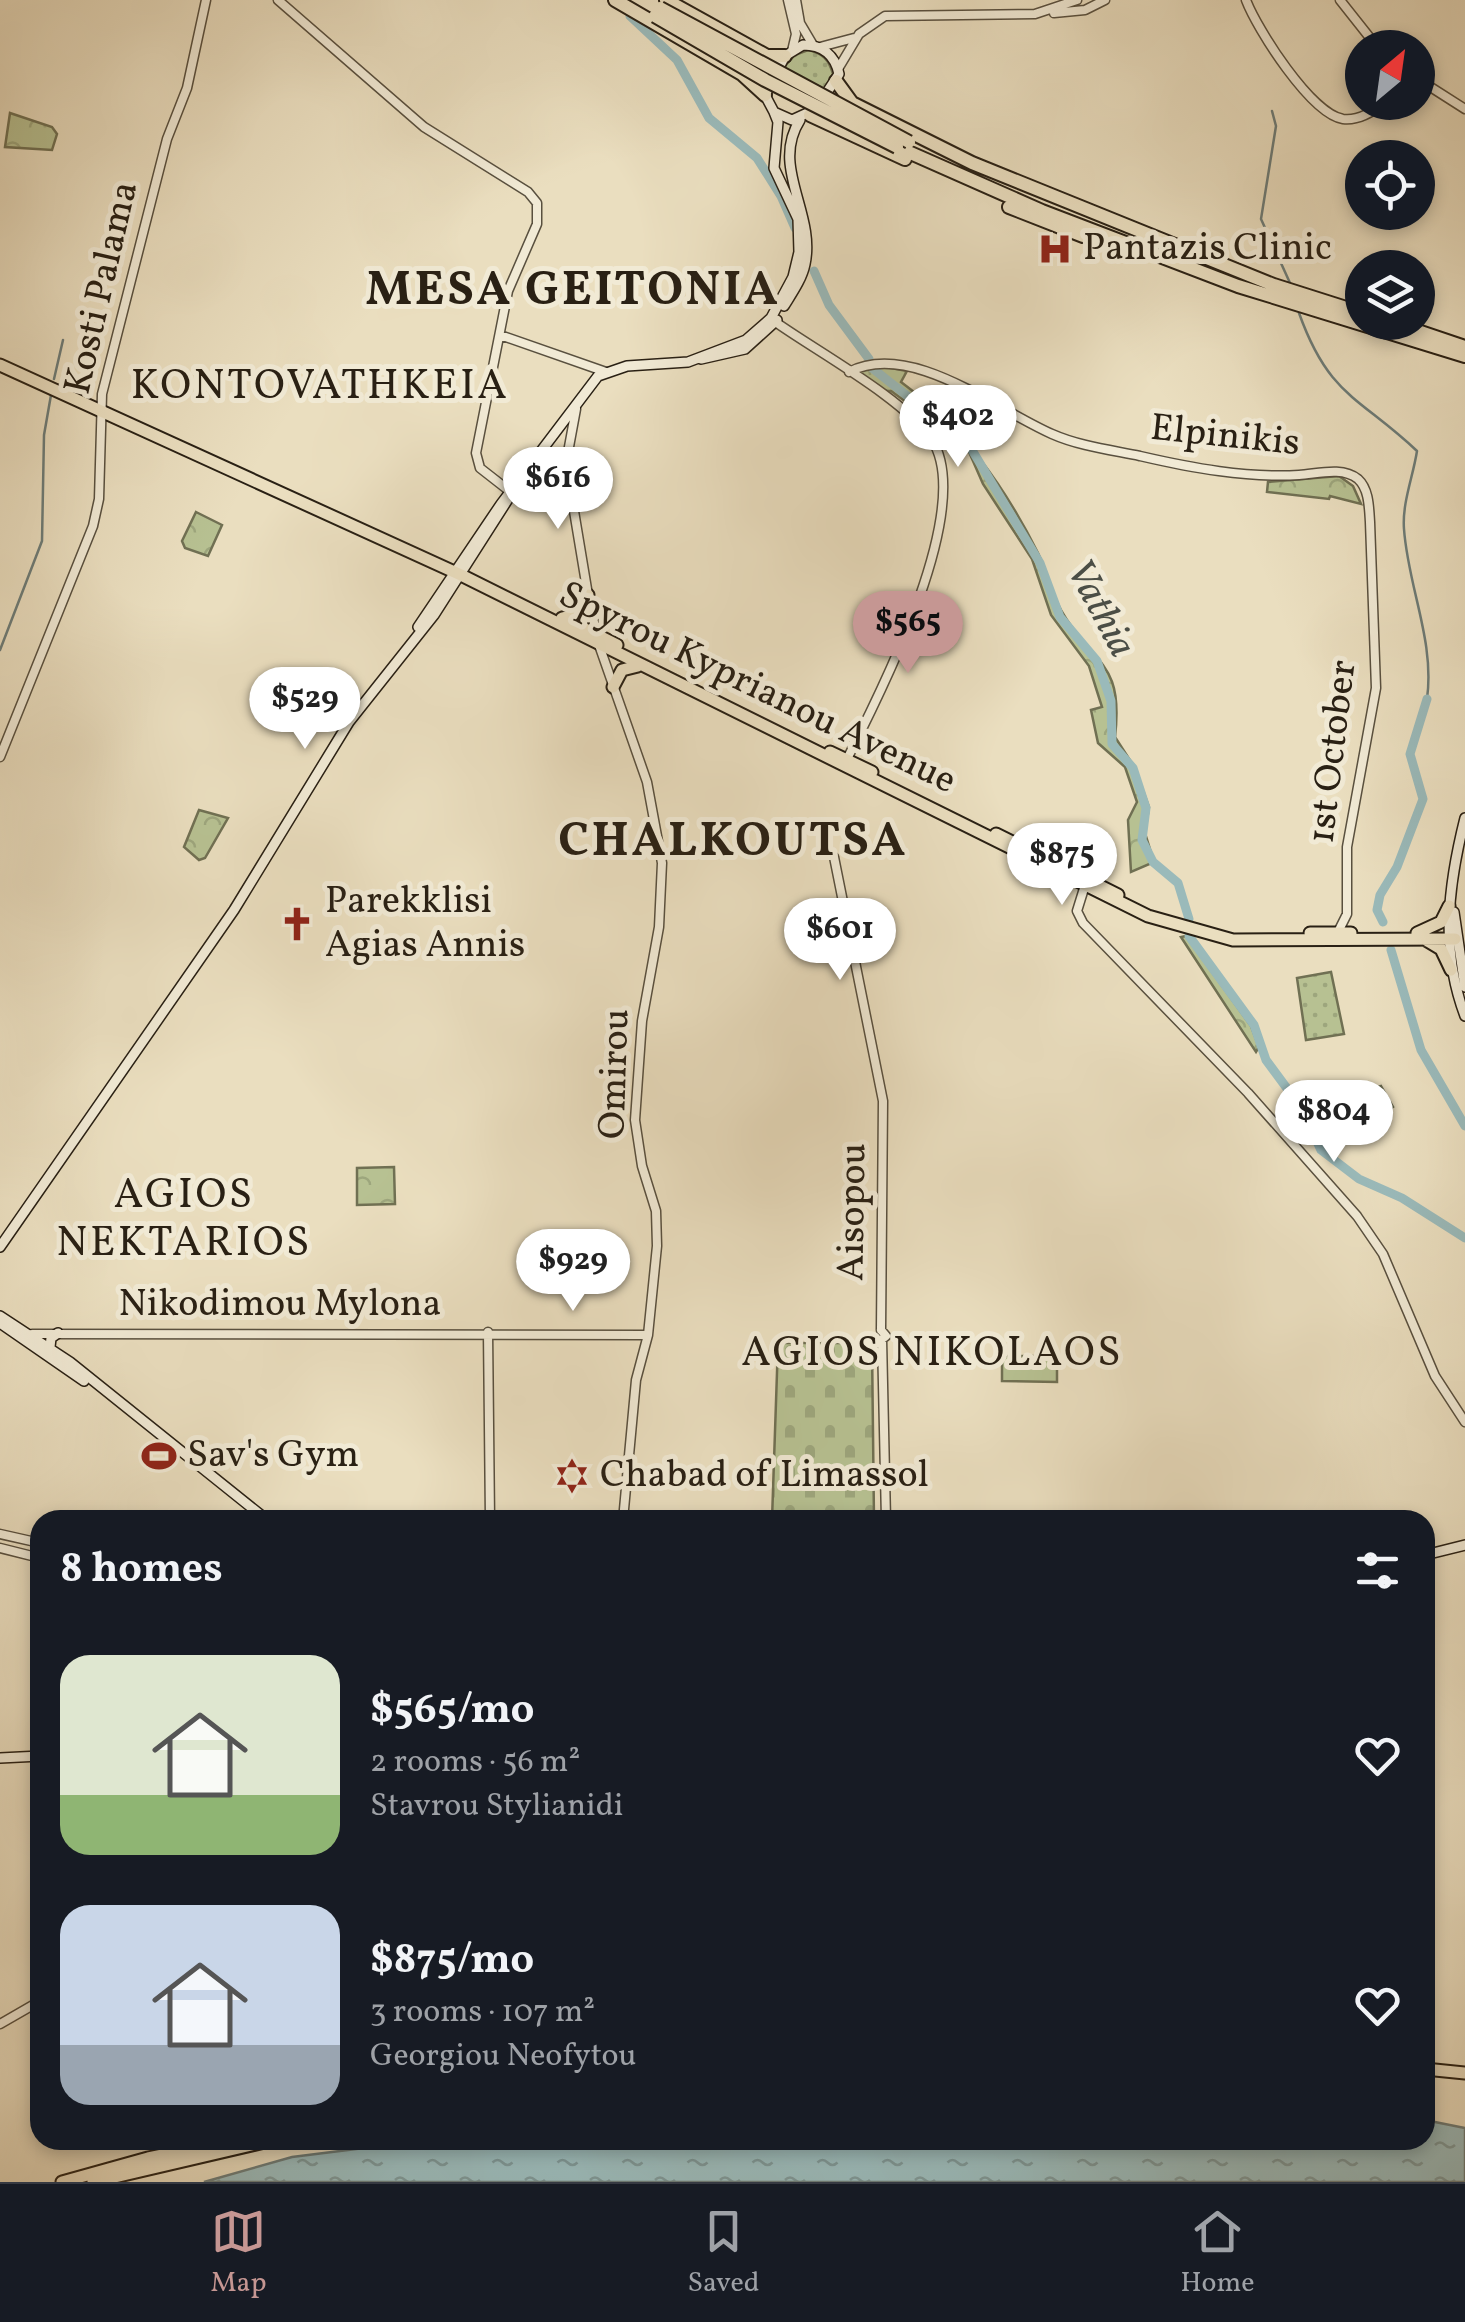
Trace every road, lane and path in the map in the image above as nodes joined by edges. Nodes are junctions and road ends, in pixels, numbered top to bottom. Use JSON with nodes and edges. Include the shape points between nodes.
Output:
{"nodes":[{"id":1,"x":206,"y":0,"type":"edge"},
{"id":2,"x":278,"y":0,"type":"edge"},
{"id":3,"x":615,"y":0,"type":"edge"},
{"id":4,"x":628,"y":0,"type":"edge"},
{"id":5,"x":646,"y":0,"type":"edge"},
{"id":6,"x":788,"y":0,"type":"edge"},
{"id":7,"x":796,"y":0,"type":"edge"},
{"id":8,"x":1077,"y":0,"type":"edge"},
{"id":9,"x":1105,"y":0,"type":"edge"},
{"id":10,"x":1246,"y":0,"type":"edge"},
{"id":11,"x":1340,"y":0,"type":"edge"},
{"id":12,"x":1087,"y":6,"type":"edge"},
{"id":13,"x":660,"y":8,"type":"edge"},
{"id":14,"x":1049,"y":12,"type":"junction"},
{"id":15,"x":1364,"y":30,"type":"edge"},
{"id":16,"x":859,"y":34,"type":"junction"},
{"id":17,"x":817,"y":46,"type":"junction"},
{"id":18,"x":789,"y":53,"type":"junction"},
{"id":19,"x":837,"y":75,"type":"junction"},
{"id":20,"x":1435,"y":90,"type":"edge"},
{"id":21,"x":765,"y":95,"type":"junction"},
{"id":22,"x":1465,"y":109,"type":"edge"},
{"id":23,"x":774,"y":112,"type":"junction"},
{"id":24,"x":805,"y":117,"type":"junction"},
{"id":25,"x":1345,"y":118,"type":"edge"},
{"id":26,"x":903,"y":144,"type":"junction"},
{"id":27,"x":1238,"y":286,"type":"junction"},
{"id":28,"x":1282,"y":288,"type":"junction"},
{"id":29,"x":1345,"y":308,"type":"edge"},
{"id":30,"x":1345,"y":316,"type":"edge"},
{"id":31,"x":773,"y":320,"type":"junction"},
{"id":32,"x":500,"y":335,"type":"junction"},
{"id":33,"x":1429,"y":340,"type":"edge"},
{"id":34,"x":1435,"y":340,"type":"edge"},
{"id":35,"x":1465,"y":345,"type":"edge"},
{"id":36,"x":1465,"y":358,"type":"edge"},
{"id":37,"x":0,"y":361,"type":"edge"},
{"id":38,"x":586,"y":362,"type":"junction"},
{"id":39,"x":606,"y":372,"type":"junction"},
{"id":40,"x":849,"y":372,"type":"junction"},
{"id":41,"x":591,"y":384,"type":"junction"},
{"id":42,"x":577,"y":404,"type":"junction"},
{"id":43,"x":101,"y":408,"type":"junction"},
{"id":44,"x":547,"y":446,"type":"junction"},
{"id":45,"x":566,"y":463,"type":"junction"},
{"id":46,"x":1359,"y":480,"type":"joint"},
{"id":47,"x":512,"y":493,"type":"junction"},
{"id":48,"x":460,"y":571,"type":"junction"},
{"id":49,"x":588,"y":595,"type":"junction"},
{"id":50,"x":562,"y":618,"type":"junction"},
{"id":51,"x":598,"y":640,"type":"junction"},
{"id":52,"x":647,"y":668,"type":"junction"},
{"id":53,"x":613,"y":688,"type":"junction"},
{"id":54,"x":0,"y":757,"type":"edge"},
{"id":55,"x":845,"y":763,"type":"junction"},
{"id":56,"x":1465,"y":818,"type":"edge"},
{"id":57,"x":1465,"y":844,"type":"edge"},
{"id":58,"x":834,"y":857,"type":"dead end"},
{"id":59,"x":1088,"y":885,"type":"junction"},
{"id":60,"x":1449,"y":906,"type":"junction"},
{"id":61,"x":1347,"y":914,"type":"junction"},
{"id":62,"x":1337,"y":932,"type":"junction"},
{"id":63,"x":1359,"y":934,"type":"junction"},
{"id":64,"x":1421,"y":936,"type":"junction"},
{"id":65,"x":1451,"y":936,"type":"junction"},
{"id":66,"x":1386,"y":937,"type":"junction"},
{"id":67,"x":1451,"y":970,"type":"junction"},
{"id":68,"x":1465,"y":986,"type":"edge"},
{"id":69,"x":1465,"y":1016,"type":"edge"},
{"id":70,"x":13,"y":1231,"type":"junction"},
{"id":71,"x":0,"y":1247,"type":"edge"},
{"id":72,"x":0,"y":1256,"type":"edge"},
{"id":73,"x":0,"y":1320,"type":"edge"},
{"id":74,"x":488,"y":1332,"type":"junction"},
{"id":75,"x":32,"y":1334,"type":"junction"},
{"id":76,"x":58,"y":1334,"type":"junction"},
{"id":77,"x":648,"y":1334,"type":"junction"},
{"id":78,"x":50,"y":1347,"type":"junction"},
{"id":79,"x":1465,"y":1422,"type":"edge"},
{"id":80,"x":251,"y":1510,"type":"edge"},
{"id":81,"x":252,"y":1510,"type":"edge"},
{"id":82,"x":490,"y":1510,"type":"edge"},
{"id":83,"x":624,"y":1510,"type":"edge"},
{"id":84,"x":886,"y":1510,"type":"edge"},
{"id":85,"x":0,"y":1534,"type":"edge"},
{"id":86,"x":30,"y":1542,"type":"edge"},
{"id":87,"x":1465,"y":1545,"type":"edge"},
{"id":88,"x":0,"y":1548,"type":"edge"},
{"id":89,"x":1435,"y":1552,"type":"edge"},
{"id":90,"x":30,"y":1556,"type":"edge"},
{"id":91,"x":30,"y":1756,"type":"edge"},
{"id":92,"x":0,"y":1758,"type":"edge"},
{"id":93,"x":30,"y":2008,"type":"edge"},
{"id":94,"x":0,"y":2024,"type":"edge"},
{"id":95,"x":1465,"y":2065,"type":"edge"},
{"id":96,"x":1435,"y":2066,"type":"edge"},
{"id":97,"x":1435,"y":2068,"type":"edge"},
{"id":98,"x":1465,"y":2073,"type":"edge"},
{"id":99,"x":187,"y":2150,"type":"edge"},
{"id":100,"x":230,"y":2150,"type":"edge"},
{"id":101,"x":62,"y":2182,"type":"edge"},
{"id":102,"x":93,"y":2182,"type":"edge"}],
"edges":[{"from":1,"to":43,"type":"street","name":"Kosti Palama"},
{"from":2,"to":32,"type":"street","via":[[424,127],[538,202],[537,224],[514,276]]},
{"from":3,"to":21,"type":"highway","via":[[742,74]]},
{"from":4,"to":13,"type":"highway"},
{"from":5,"to":13,"type":"highway"},
{"from":6,"to":18,"type":"street","via":[[796,34]]},
{"from":7,"to":17,"type":"street","via":[[800,24]]},
{"from":8,"to":12,"type":"street"},
{"from":8,"to":14,"type":"street"},
{"from":9,"to":12,"type":"street"},
{"from":10,"to":25,"type":"street","via":[[1260,31],[1323,110]]},
{"from":11,"to":15,"type":"street"},
{"from":12,"to":14,"type":"street"},
{"from":13,"to":18,"type":"highway","via":[[759,52]]},
{"from":13,"to":26,"type":"highway","bridge":true,"via":[[766,80]]},
{"from":14,"to":16,"type":"street","via":[[885,16]]},
{"from":16,"to":17,"type":"street"},
{"from":16,"to":19,"type":"street"},
{"from":17,"to":18,"type":"main road"},
{"from":17,"to":19,"type":"main road"},
{"from":18,"to":21,"type":"main road"},
{"from":19,"to":24,"type":"main road"},
{"from":19,"to":28,"type":"highway","via":[[852,103],[972,163]]},
{"from":20,"to":22,"type":"street"},
{"from":21,"to":23,"type":"main road"},
{"from":23,"to":24,"type":"main road"},
{"from":23,"to":31,"type":"main road","via":[[774,168],[798,219],[800,252]]},
{"from":24,"to":27,"type":"highway","via":[[1039,220]]},
{"from":24,"to":31,"type":"main road","via":[[788,153],[806,219],[806,263]]},
{"from":26,"to":27,"type":"highway","via":[[1042,212]]},
{"from":26,"to":28,"type":"highway","via":[[1046,204]]},
{"from":27,"to":30,"type":"highway"},
{"from":28,"to":29,"type":"highway"},
{"from":31,"to":39,"type":"main road","via":[[745,349]]},
{"from":31,"to":40,"type":"street"},
{"from":32,"to":38,"type":"street"},
{"from":32,"to":47,"type":"street","via":[[477,460]]},
{"from":33,"to":36,"type":"highway"},
{"from":34,"to":35,"type":"highway"},
{"from":37,"to":43,"type":"main road","name":"Spyrou Kyprianou Avenue"},
{"from":38,"to":39,"type":"street"},
{"from":38,"to":41,"type":"street"},
{"from":39,"to":41,"type":"main road"},
{"from":40,"to":46,"type":"street","name":"Elpinikis","via":[[877,361],[944,378],[1084,444],[1254,476],[1342,471]]},
{"from":40,"to":55,"type":"street","via":[[928,436],[938,457],[940,502],[913,622]]},
{"from":41,"to":42,"type":"main road"},
{"from":42,"to":44,"type":"main road"},
{"from":42,"to":45,"type":"street"},
{"from":43,"to":48,"type":"main road","name":"Spyrou Kyprianou Avenue"},
{"from":43,"to":54,"type":"street","name":"Kosti Palama","via":[[100,500],[93,526]]},
{"from":44,"to":45,"type":"street"},
{"from":44,"to":47,"type":"main road"},
{"from":45,"to":49,"type":"street","name":"Omirou"},
{"from":46,"to":61,"type":"street","name":"1st October","via":[[1368,496],[1376,688],[1347,846]]},
{"from":47,"to":48,"type":"main road"},
{"from":48,"to":50,"type":"main road","name":"Spyrou Kyprianou Avenue"},
{"from":48,"to":51,"type":"main road","name":"Spyrou Kyprianou Avenue"},
{"from":48,"to":70,"type":"main road","via":[[315,772],[260,871]]},
{"from":49,"to":50,"type":"main road","via":[[583,613]]},
{"from":49,"to":51,"type":"street","name":"Omirou"},
{"from":50,"to":51,"type":"main road","name":"Spyrou Kyprianou Avenue"},
{"from":51,"to":52,"type":"main road","name":"Spyrou Kyprianou Avenue"},
{"from":51,"to":53,"type":"street","name":"Omirou"},
{"from":51,"to":55,"type":"main road","name":"Spyrou Kyprianou Avenue"},
{"from":52,"to":53,"type":"main road","via":[[622,670]]},
{"from":52,"to":55,"type":"main road","name":"Spyrou Kyprianou Avenue"},
{"from":53,"to":77,"type":"street","name":"Omirou","via":[[647,782],[662,866],[635,1120],[657,1224]]},
{"from":55,"to":59,"type":"main road","name":"Spyrou Kyprianou Avenue"},
{"from":56,"to":60,"type":"main road"},
{"from":57,"to":65,"type":"main road"},
{"from":58,"to":84,"type":"street","name":"Aisopou","via":[[882,1101]]},
{"from":59,"to":62,"type":"main road","name":"Spyrou Kyprianou Avenue","via":[[1198,927],[1249,934]]},
{"from":59,"to":66,"type":"main road","name":"Spyrou Kyprianou Avenue","via":[[1165,923],[1233,940]]},
{"from":59,"to":79,"type":"street","via":[[1077,911],[1357,1216],[1383,1254],[1434,1376]]},
{"from":60,"to":64,"type":"main road","via":[[1441,922]]},
{"from":60,"to":65,"type":"main road"},
{"from":61,"to":62,"type":"street","name":"1st October"},
{"from":61,"to":63,"type":"street"},
{"from":62,"to":63,"type":"main road","name":"Spyrou Kyprianou Avenue"},
{"from":63,"to":66,"type":"main road","name":"Spyrou Kyprianou Avenue"},
{"from":64,"to":65,"type":"main road","name":"Spyrou Kyprianou Avenue"},
{"from":64,"to":66,"type":"main road","name":"Spyrou Kyprianou Avenue"},
{"from":64,"to":67,"type":"main road","via":[[1441,949]]},
{"from":65,"to":67,"type":"main road"},
{"from":65,"to":68,"type":"main road"},
{"from":67,"to":69,"type":"main road"},
{"from":70,"to":71,"type":"main road"},
{"from":70,"to":72,"type":"main road"},
{"from":73,"to":75,"type":"main road"},
{"from":73,"to":80,"type":"main road"},
{"from":74,"to":76,"type":"street","name":"Nikodimou Mylona"},
{"from":74,"to":77,"type":"street","name":"Nikodimou Mylona"},
{"from":74,"to":82,"type":"street"},
{"from":75,"to":76,"type":"street","name":"Nikodimou Mylona"},
{"from":75,"to":78,"type":"main road"},
{"from":76,"to":78,"type":"main road"},
{"from":77,"to":83,"type":"street","name":"Omirou","via":[[636,1380]]},
{"from":78,"to":81,"type":"main road"},
{"from":85,"to":86,"type":"street"},
{"from":87,"to":89,"type":"main road"},
{"from":88,"to":90,"type":"street"},
{"from":91,"to":92,"type":"main road"},
{"from":93,"to":94,"type":"street"},
{"from":95,"to":96,"type":"main road"},
{"from":97,"to":98,"type":"main road"},
{"from":99,"to":101,"type":"main road"},
{"from":100,"to":102,"type":"main road"}]}
